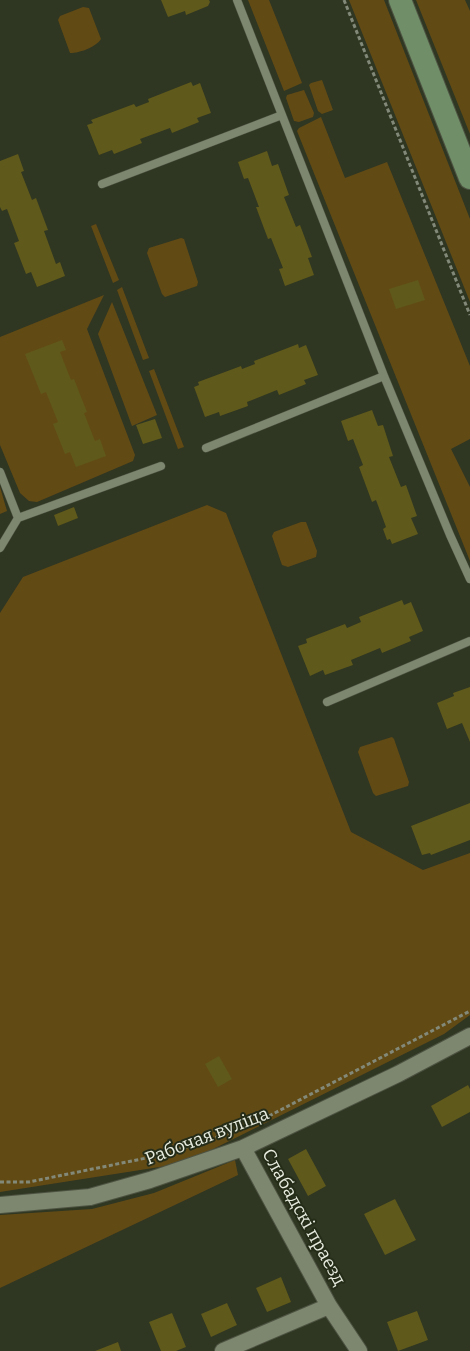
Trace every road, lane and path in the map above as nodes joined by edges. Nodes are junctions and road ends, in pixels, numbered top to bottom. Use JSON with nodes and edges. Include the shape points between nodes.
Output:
{"nodes":[{"id":1,"x":237,"y":0,"type":"edge"},
{"id":2,"x":344,"y":0,"type":"edge"},
{"id":3,"x":400,"y":0,"type":"edge"},
{"id":4,"x":282,"y":115,"type":"junction"},
{"id":5,"x":470,"y":178,"type":"edge"},
{"id":6,"x":102,"y":184,"type":"dead end"},
{"id":7,"x":470,"y":316,"type":"edge"},
{"id":8,"x":384,"y":376,"type":"junction"},
{"id":9,"x":206,"y":448,"type":"dead end"},
{"id":10,"x":161,"y":466,"type":"dead end"},
{"id":11,"x":0,"y":472,"type":"edge"},
{"id":12,"x":18,"y":518,"type":"junction"},
{"id":13,"x":0,"y":548,"type":"edge"},
{"id":14,"x":470,"y":579,"type":"edge"},
{"id":15,"x":470,"y":641,"type":"edge"},
{"id":16,"x":327,"y":702,"type":"dead end"},
{"id":17,"x":470,"y":1011,"type":"edge"},
{"id":18,"x":470,"y":1036,"type":"edge"},
{"id":19,"x":266,"y":1118,"type":"dead end"},
{"id":20,"x":249,"y":1127,"type":"dead end"},
{"id":21,"x":243,"y":1148,"type":"junction"},
{"id":22,"x":0,"y":1182,"type":"edge"},
{"id":23,"x":0,"y":1206,"type":"edge"},
{"id":24,"x":329,"y":1306,"type":"junction"},
{"id":25,"x":223,"y":1351,"type":"edge"},
{"id":26,"x":358,"y":1351,"type":"edge"}],
"edges":[{"from":1,"to":4,"type":"lane"},
{"from":2,"to":7,"type":"path"},
{"from":3,"to":5,"type":"street"},
{"from":4,"to":6,"type":"lane"},
{"from":4,"to":8,"type":"lane"},
{"from":8,"to":9,"type":"lane"},
{"from":8,"to":14,"type":"lane"},
{"from":10,"to":12,"type":"lane"},
{"from":11,"to":12,"type":"lane"},
{"from":12,"to":13,"type":"lane"},
{"from":15,"to":16,"type":"lane"},
{"from":17,"to":19,"type":"path"},
{"from":18,"to":21,"type":"street","name":"Рабочая вуліца"},
{"from":20,"to":22,"type":"path","via":[[161,1155],[29,1182]]},
{"from":21,"to":23,"type":"street","name":"Рабочая вуліца","via":[[90,1197]]},
{"from":21,"to":24,"type":"street","name":"Слабадскі праезд"},
{"from":24,"to":25,"type":"street","name":"Слабадскі праезд"},
{"from":24,"to":26,"type":"street","name":"Слабадскі праезд"}]}
